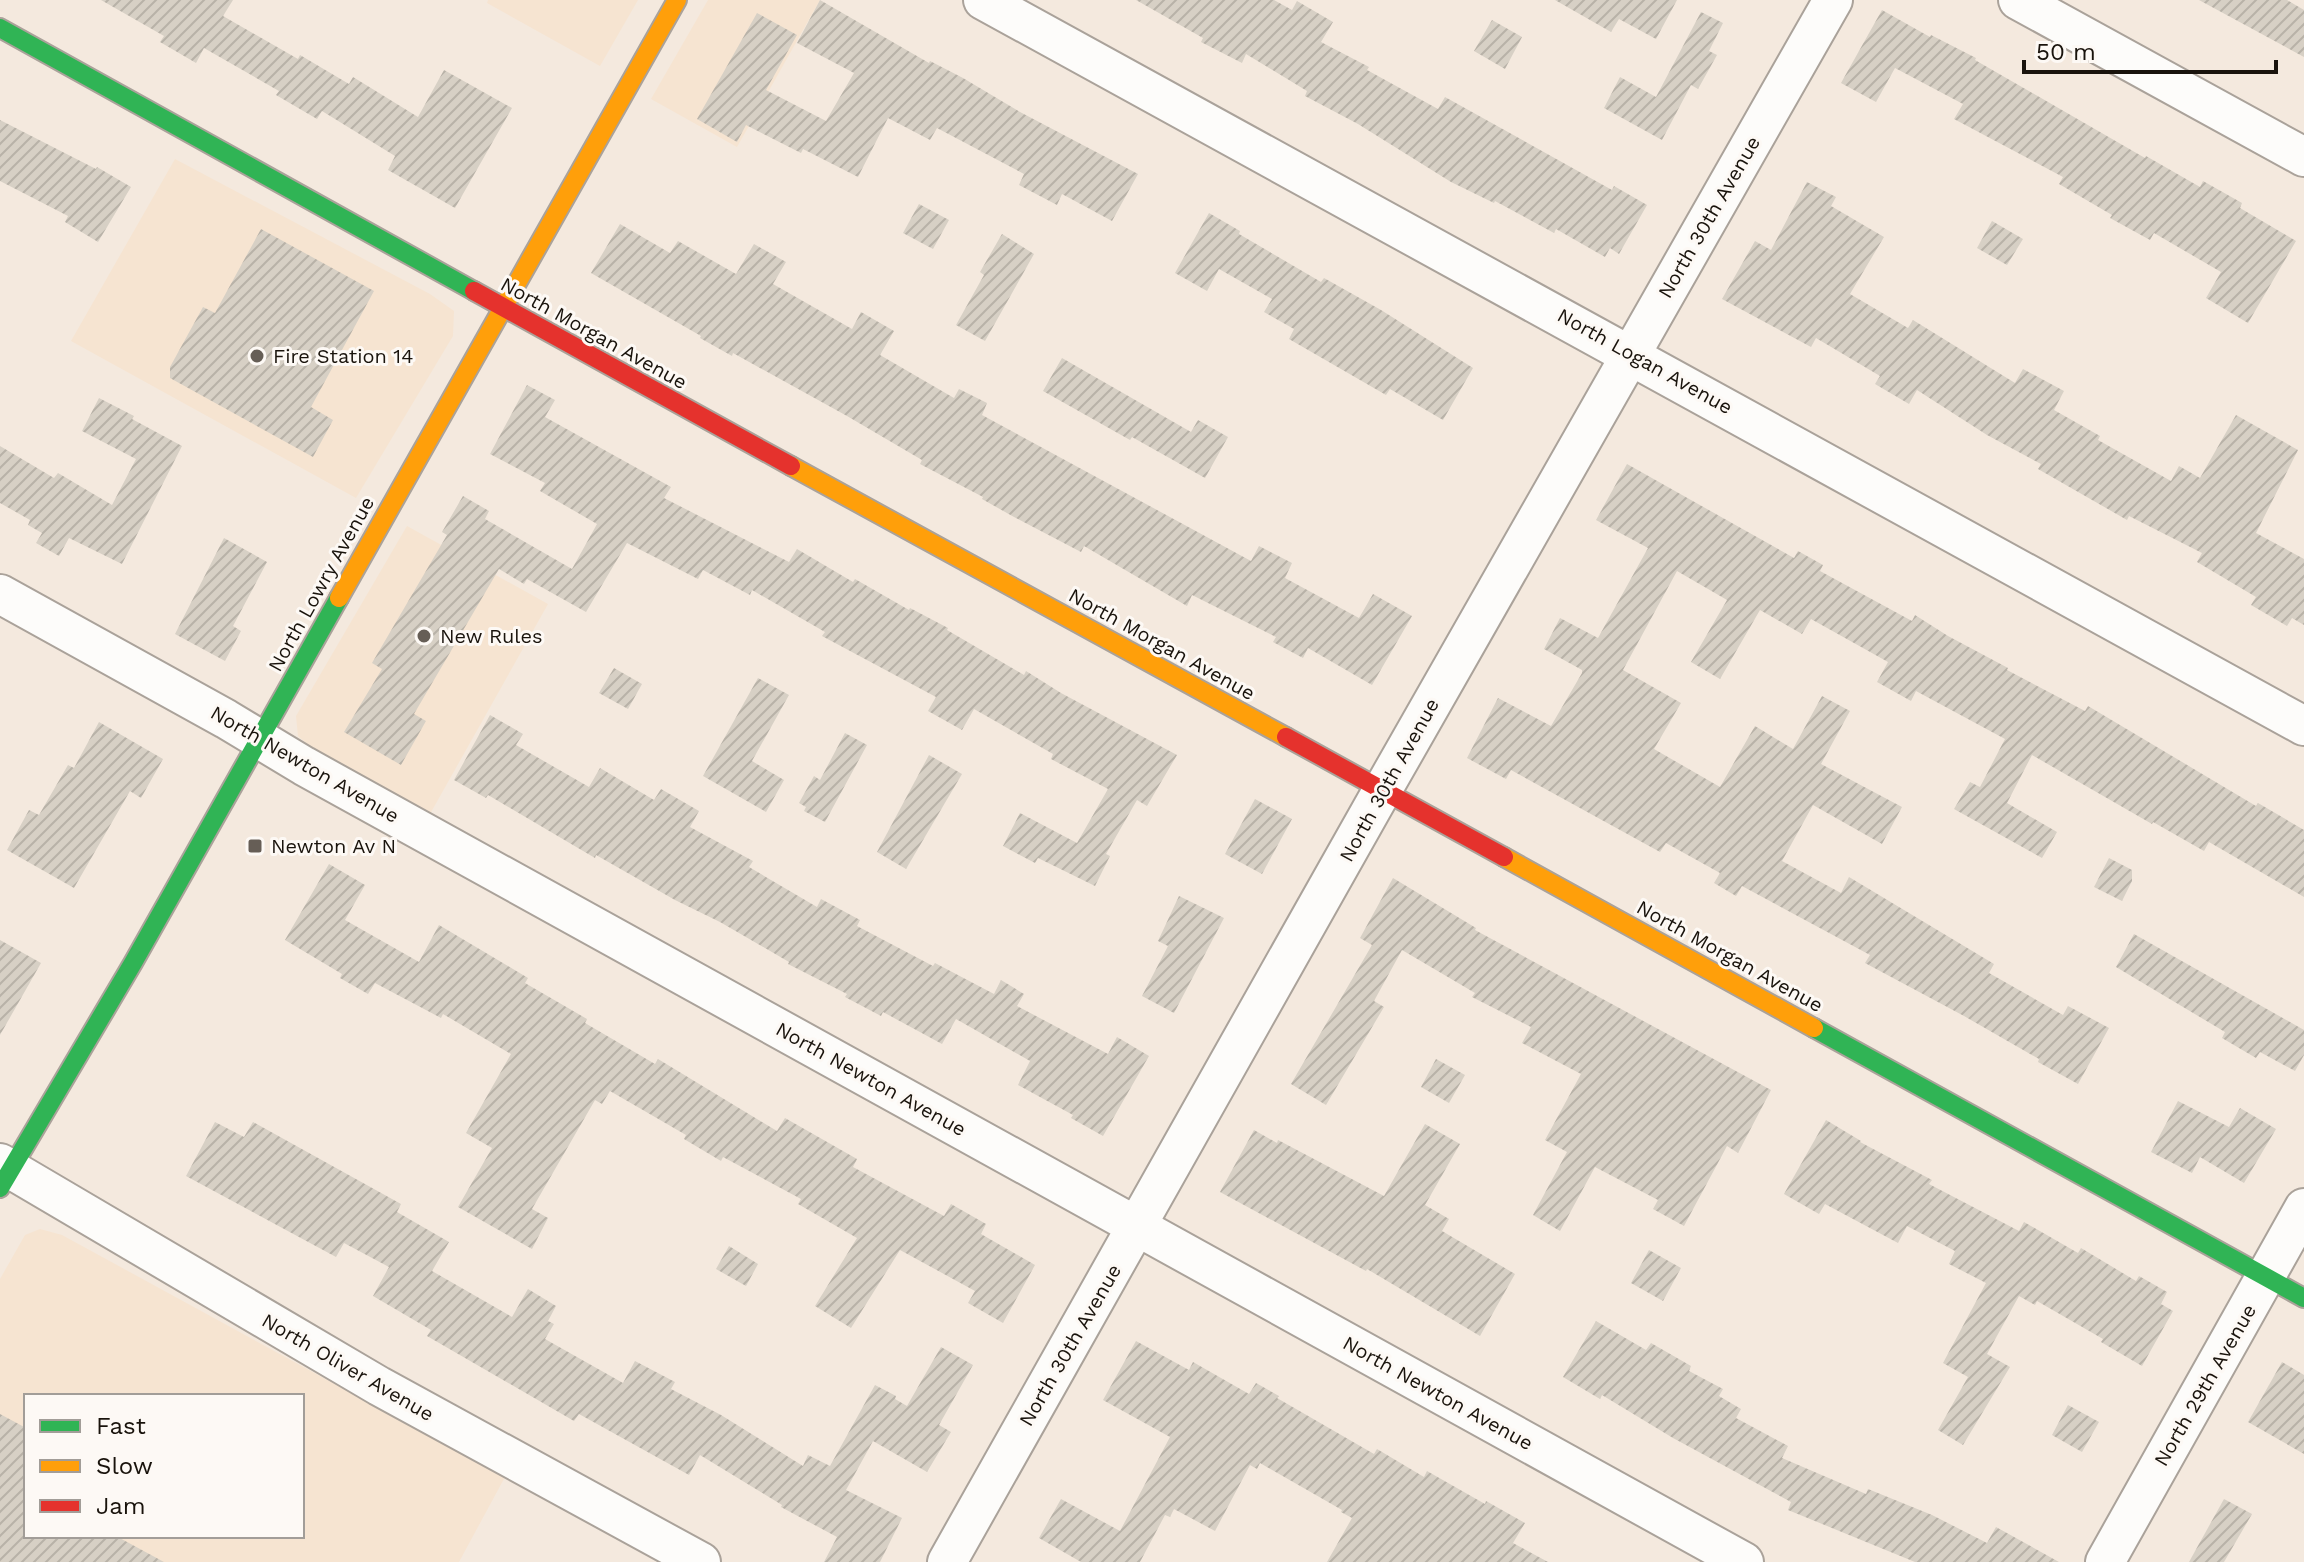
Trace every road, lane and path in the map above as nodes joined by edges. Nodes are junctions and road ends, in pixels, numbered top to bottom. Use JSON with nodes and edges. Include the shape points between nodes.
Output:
{"nodes":[{"id":1,"x":677,"y":0,"type":"edge"},
{"id":2,"x":983,"y":0,"type":"edge"},
{"id":3,"x":1833,"y":0,"type":"edge"},
{"id":4,"x":2018,"y":0,"type":"edge"},
{"id":5,"x":0,"y":28,"type":"edge"},
{"id":6,"x":2304,"y":157,"type":"edge"},
{"id":7,"x":503,"y":309,"type":"junction"},
{"id":8,"x":1630,"y":353,"type":"junction"},
{"id":9,"x":0,"y":594,"type":"edge"},
{"id":10,"x":2304,"y":726,"type":"edge"},
{"id":11,"x":259,"y":739,"type":"junction"},
{"id":12,"x":1383,"y":789,"type":"junction"},
{"id":13,"x":3,"y":1174,"type":"edge"},
{"id":14,"x":2304,"y":1208,"type":"edge"},
{"id":15,"x":1138,"y":1228,"type":"junction"},
{"id":16,"x":2266,"y":1277,"type":"junction"},
{"id":17,"x":2304,"y":1298,"type":"edge"},
{"id":18,"x":701,"y":1562,"type":"edge"},
{"id":19,"x":947,"y":1562,"type":"edge"},
{"id":20,"x":1744,"y":1562,"type":"edge"},
{"id":21,"x":2105,"y":1562,"type":"edge"}],
"edges":[{"from":1,"to":7,"type":"street","name":"North Lowry Avenue"},
{"from":2,"to":8,"type":"street","name":"North Logan Avenue"},
{"from":3,"to":8,"type":"street","name":"North 30th Avenue"},
{"from":4,"to":6,"type":"street"},
{"from":5,"to":7,"type":"street","name":"North Morgan Avenue"},
{"from":7,"to":11,"type":"street","name":"North Lowry Avenue"},
{"from":7,"to":12,"type":"street","name":"North Morgan Avenue"},
{"from":8,"to":10,"type":"street","name":"North Logan Avenue"},
{"from":8,"to":12,"type":"street","name":"North 30th Avenue"},
{"from":9,"to":11,"type":"street","name":"North Newton Avenue"},
{"from":11,"to":13,"type":"street","name":"North Lowry Avenue","via":[[127,974]]},
{"from":11,"to":15,"type":"street","name":"North Newton Avenue"},
{"from":12,"to":15,"type":"street","name":"North 30th Avenue"},
{"from":12,"to":16,"type":"street","name":"North Morgan Avenue"},
{"from":13,"to":18,"type":"street","name":"North Oliver Avenue"},
{"from":14,"to":16,"type":"street","name":"North 29th Avenue"},
{"from":15,"to":19,"type":"street","name":"North 30th Avenue"},
{"from":15,"to":20,"type":"street","name":"North Newton Avenue"},
{"from":16,"to":17,"type":"street","name":"North Morgan Avenue"},
{"from":16,"to":21,"type":"street","name":"North 29th Avenue"}]}
